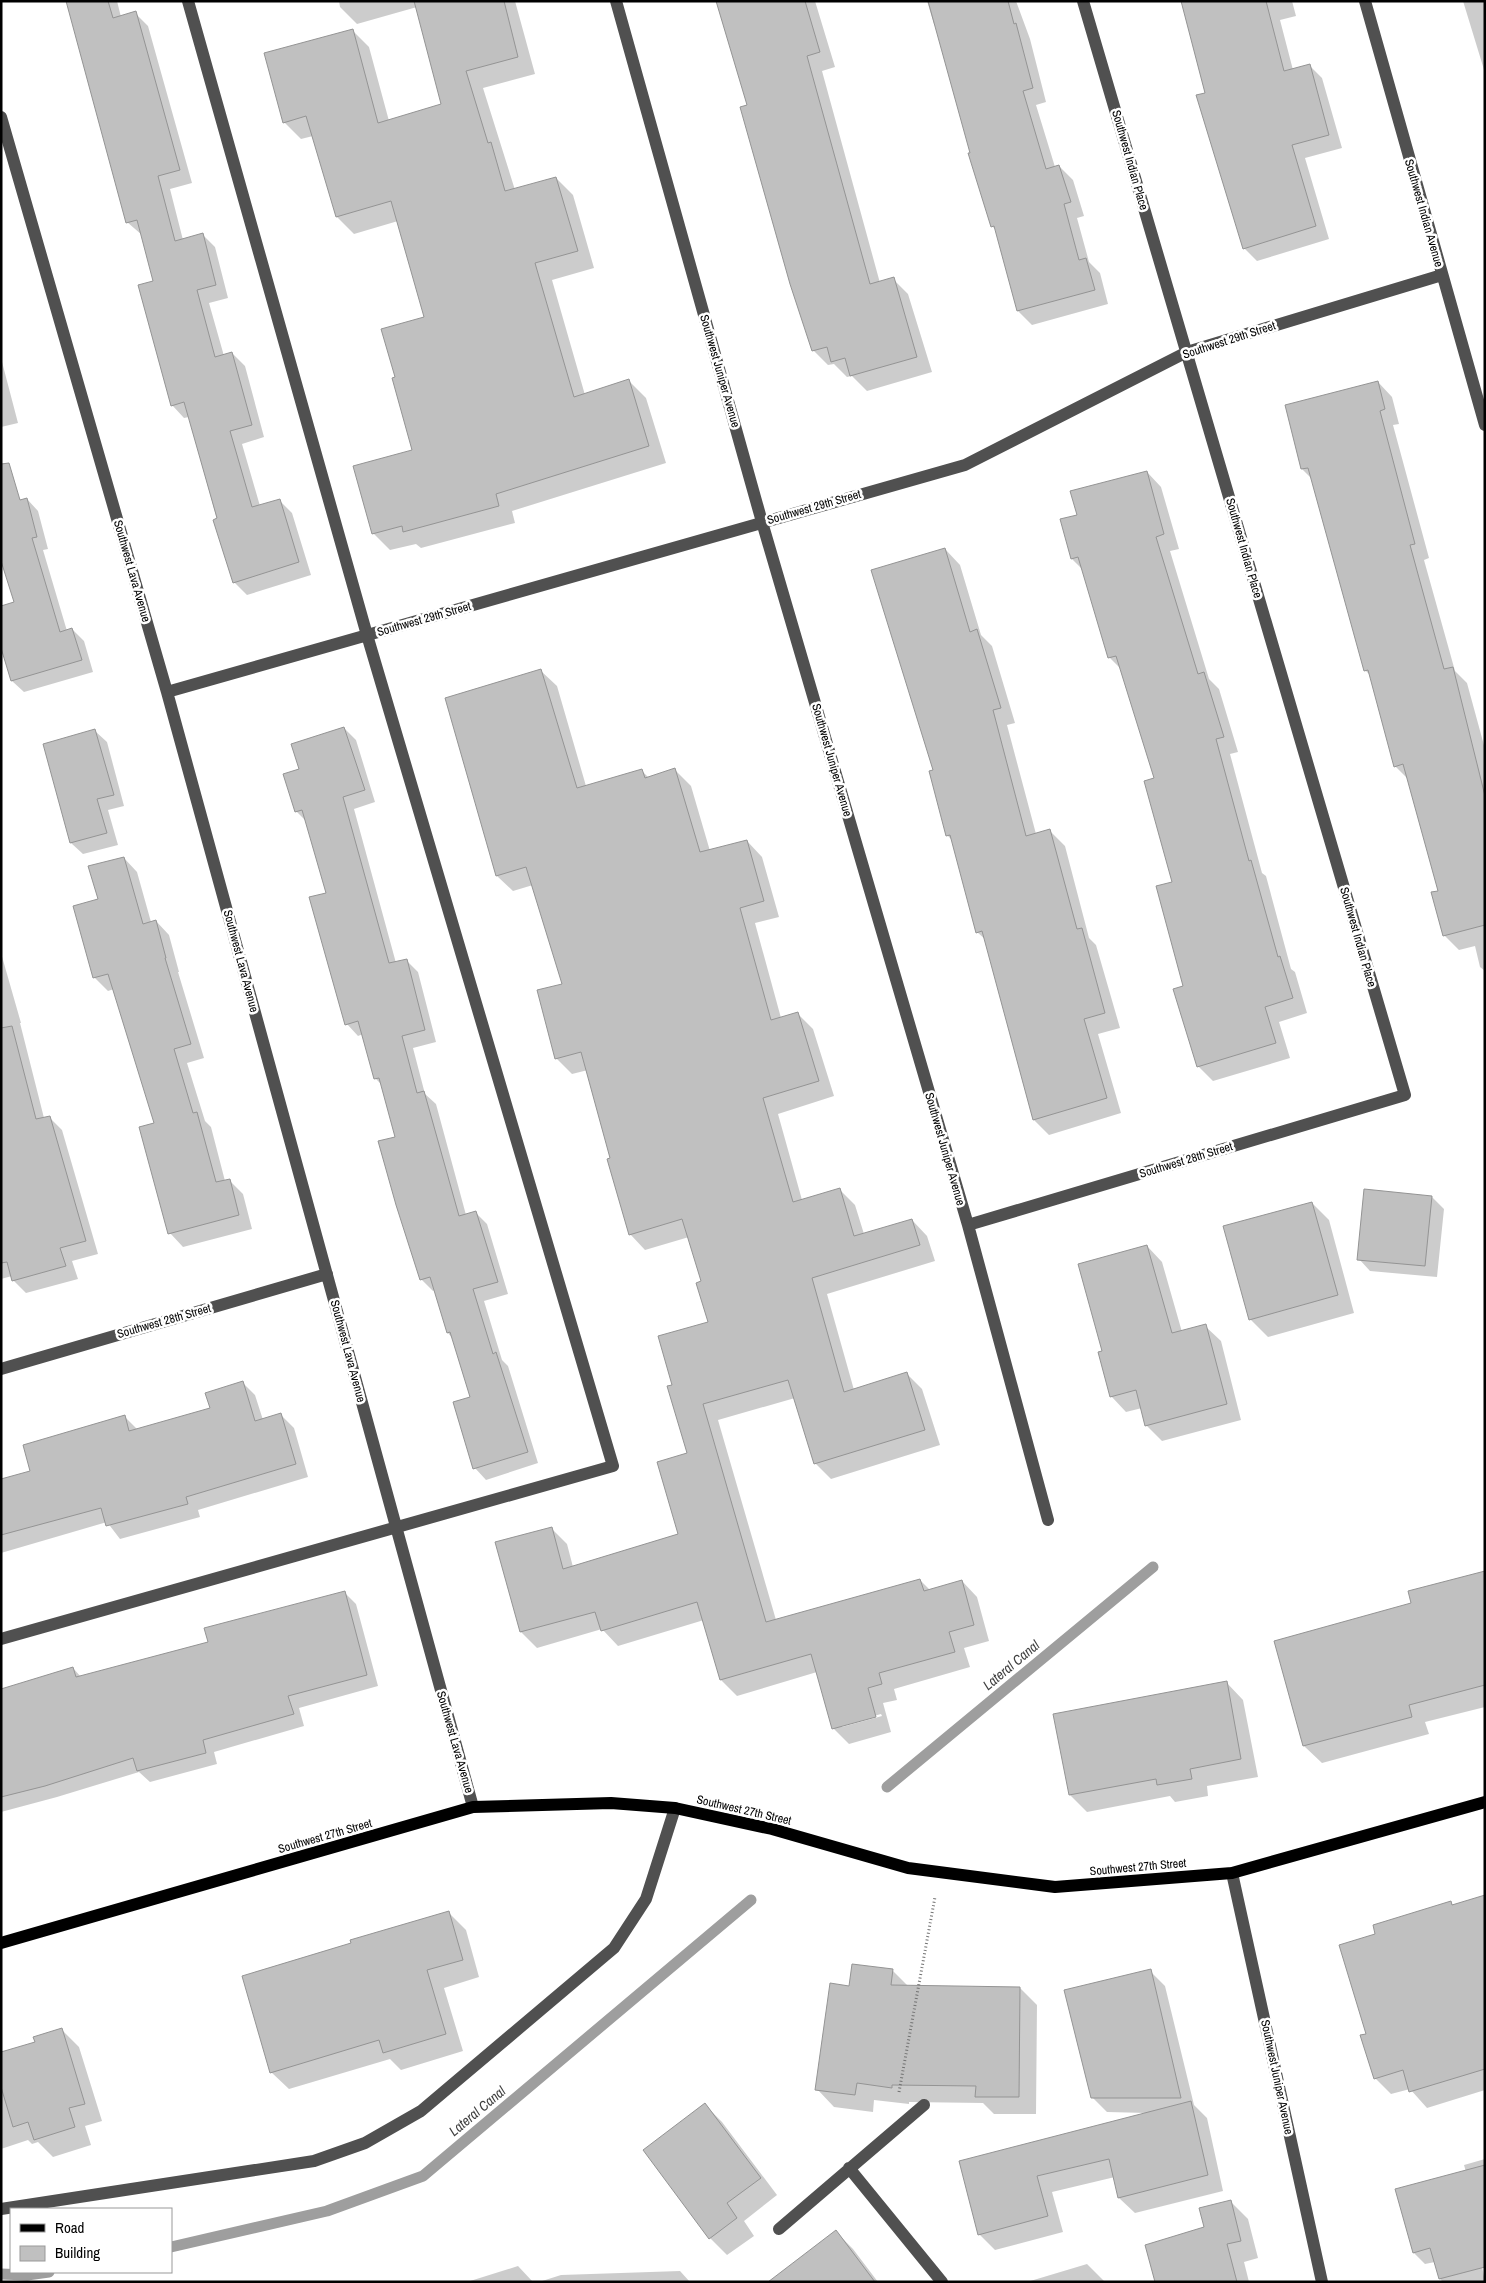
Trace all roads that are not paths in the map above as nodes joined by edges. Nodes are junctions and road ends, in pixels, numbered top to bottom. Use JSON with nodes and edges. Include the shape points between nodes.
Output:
{"nodes":[{"id":1,"x":188,"y":1,"type":"edge"},
{"id":2,"x":616,"y":1,"type":"edge"},
{"id":3,"x":1083,"y":1,"type":"edge"},
{"id":4,"x":1365,"y":1,"type":"edge"},
{"id":5,"x":1,"y":117,"type":"edge"},
{"id":6,"x":1442,"y":275,"type":"junction"},
{"id":7,"x":1186,"y":352,"type":"junction"},
{"id":8,"x":1485,"y":425,"type":"edge"},
{"id":9,"x":762,"y":522,"type":"junction"},
{"id":10,"x":367,"y":635,"type":"junction"},
{"id":11,"x":167,"y":692,"type":"junction"},
{"id":12,"x":1405,"y":1095,"type":"joint"},
{"id":13,"x":968,"y":1225,"type":"junction"},
{"id":14,"x":327,"y":1274,"type":"junction"},
{"id":15,"x":1,"y":1369,"type":"edge"},
{"id":16,"x":1048,"y":1520,"type":"dead end"},
{"id":17,"x":396,"y":1528,"type":"junction"},
{"id":18,"x":1,"y":1639,"type":"edge"},
{"id":19,"x":1485,"y":1802,"type":"edge"},
{"id":20,"x":474,"y":1807,"type":"junction"},
{"id":21,"x":675,"y":1808,"type":"junction"},
{"id":22,"x":1232,"y":1873,"type":"junction"},
{"id":23,"x":1,"y":1943,"type":"edge"},
{"id":24,"x":924,"y":2105,"type":"dead end"},
{"id":25,"x":849,"y":2168,"type":"junction"},
{"id":26,"x":1,"y":2209,"type":"edge"},
{"id":27,"x":779,"y":2229,"type":"dead end"},
{"id":28,"x":942,"y":2282,"type":"edge"},
{"id":29,"x":1322,"y":2282,"type":"edge"}],
"edges":[{"from":1,"to":10,"type":"street"},
{"from":2,"to":9,"type":"street","name":"Southwest Juniper Avenue"},
{"from":3,"to":7,"type":"street","name":"Southwest Indian Place"},
{"from":4,"to":6,"type":"street","name":"Southwest Indian Avenue"},
{"from":5,"to":11,"type":"street","name":"Southwest Lava Avenue"},
{"from":6,"to":7,"type":"street","name":"Southwest 29th Street"},
{"from":6,"to":8,"type":"street","name":"Southwest Indian Avenue"},
{"from":7,"to":9,"type":"street","name":"Southwest 29th Street","via":[[965,465]]},
{"from":7,"to":12,"type":"street","name":"Southwest Indian Place"},
{"from":9,"to":10,"type":"street","name":"Southwest 29th Street"},
{"from":9,"to":13,"type":"street","name":"Southwest Juniper Avenue"},
{"from":10,"to":11,"type":"street","name":"Southwest 29th Street"},
{"from":10,"to":17,"type":"street","via":[[613,1466]]},
{"from":11,"to":14,"type":"street","name":"Southwest Lava Avenue"},
{"from":12,"to":13,"type":"street","name":"Southwest 28th Street"},
{"from":13,"to":16,"type":"street","name":"Southwest Juniper Avenue"},
{"from":14,"to":15,"type":"street","name":"Southwest 28th Street"},
{"from":14,"to":17,"type":"street","name":"Southwest Lava Avenue"},
{"from":17,"to":18,"type":"street"},
{"from":17,"to":20,"type":"street","name":"Southwest Lava Avenue"},
{"from":19,"to":22,"type":"main road","name":"Southwest 27th Street"},
{"from":20,"to":21,"type":"main road","name":"Southwest 27th Street","via":[[610,1803]]},
{"from":20,"to":23,"type":"main road","name":"Southwest 27th Street"},
{"from":21,"to":22,"type":"main road","name":"Southwest 27th Street","via":[[772,1829],[908,1868],[1055,1887]]},
{"from":21,"to":26,"type":"street","via":[[646,1899],[614,1948],[420,2111],[366,2143],[314,2161]]},
{"from":22,"to":29,"type":"street","name":"Southwest Juniper Avenue"},
{"from":24,"to":25,"type":"street"},
{"from":25,"to":27,"type":"street"},
{"from":25,"to":28,"type":"street"}]}
